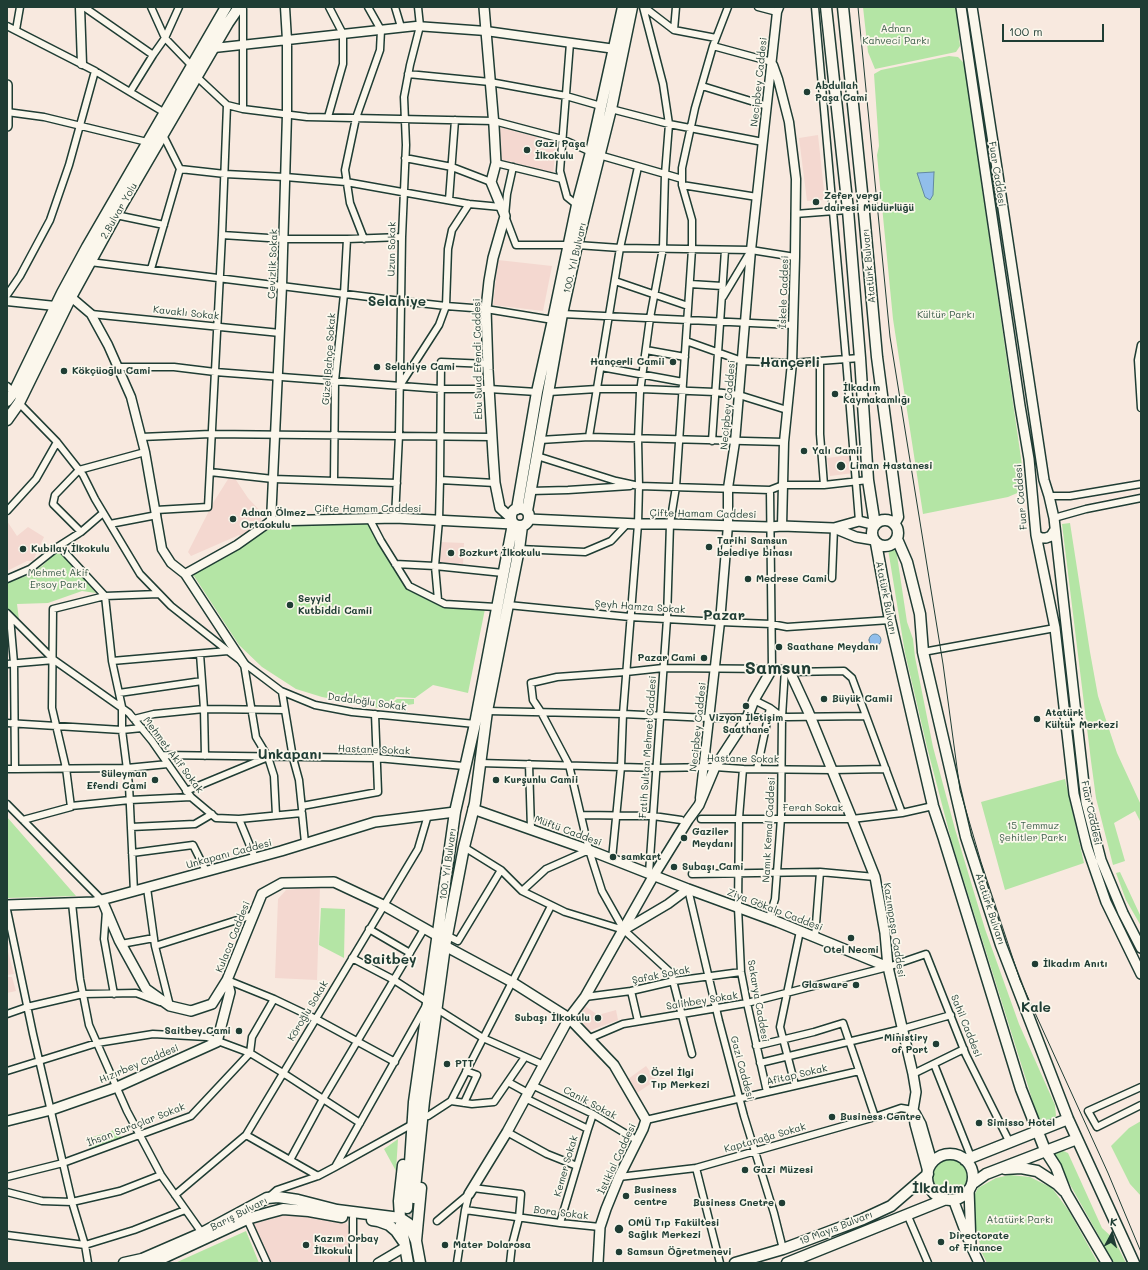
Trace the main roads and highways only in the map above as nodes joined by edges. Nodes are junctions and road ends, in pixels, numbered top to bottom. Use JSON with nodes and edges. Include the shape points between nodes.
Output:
{"nodes":[{"id":1,"x":226,"y":7,"type":"edge"},
{"id":2,"x":623,"y":7,"type":"edge"},
{"id":3,"x":632,"y":7,"type":"edge"},
{"id":4,"x":826,"y":7,"type":"edge"},
{"id":5,"x":843,"y":7,"type":"edge"},
{"id":6,"x":961,"y":7,"type":"edge"},
{"id":7,"x":972,"y":7,"type":"edge"},
{"id":8,"x":486,"y":8,"type":"edge"},
{"id":9,"x":241,"y":9,"type":"edge"},
{"id":10,"x":7,"y":85,"type":"edge"},
{"id":11,"x":7,"y":112,"type":"edge"},
{"id":12,"x":7,"y":126,"type":"edge"},
{"id":13,"x":595,"y":154,"type":"junction"},
{"id":14,"x":573,"y":245,"type":"junction"},
{"id":15,"x":10,"y":389,"type":"edge"},
{"id":16,"x":7,"y":401,"type":"edge"},
{"id":17,"x":7,"y":420,"type":"edge"},
{"id":18,"x":1049,"y":496,"type":"junction"},
{"id":19,"x":1032,"y":500,"type":"junction"},
{"id":20,"x":521,"y":520,"type":"junction"},
{"id":21,"x":271,"y":521,"type":"road end"},
{"id":22,"x":857,"y":522,"type":"junction"},
{"id":23,"x":894,"y":524,"type":"junction"},
{"id":24,"x":875,"y":525,"type":"junction"},
{"id":25,"x":834,"y":528,"type":"junction"},
{"id":26,"x":1054,"y":531,"type":"junction"},
{"id":27,"x":1036,"y":535,"type":"junction"},
{"id":28,"x":856,"y":537,"type":"junction"},
{"id":29,"x":897,"y":539,"type":"junction"},
{"id":30,"x":875,"y":542,"type":"junction"},
{"id":31,"x":772,"y":669,"type":"road end"},
{"id":32,"x":788,"y":671,"type":"road end"},
{"id":33,"x":457,"y":799,"type":"junction"},
{"id":34,"x":474,"y":806,"type":"junction"},
{"id":35,"x":454,"y":815,"type":"junction"},
{"id":36,"x":471,"y":821,"type":"junction"},
{"id":37,"x":651,"y":874,"type":"junction"},
{"id":38,"x":102,"y":900,"type":"junction"},
{"id":39,"x":7,"y":905,"type":"edge"},
{"id":40,"x":444,"y":940,"type":"junction"},
{"id":41,"x":1141,"y":948,"type":"edge"},
{"id":42,"x":888,"y":967,"type":"junction"},
{"id":43,"x":1141,"y":974,"type":"edge"},
{"id":44,"x":227,"y":980,"type":"junction"},
{"id":45,"x":569,"y":1018,"type":"junction"},
{"id":46,"x":419,"y":1102,"type":"junction"},
{"id":47,"x":1068,"y":1119,"type":"junction"},
{"id":48,"x":7,"y":1121,"type":"edge"},
{"id":49,"x":1038,"y":1131,"type":"junction"},
{"id":50,"x":1078,"y":1139,"type":"junction"},
{"id":51,"x":1045,"y":1150,"type":"junction"},
{"id":52,"x":968,"y":1158,"type":"junction"},
{"id":53,"x":929,"y":1169,"type":"junction"},
{"id":54,"x":999,"y":1169,"type":"junction"},
{"id":55,"x":970,"y":1187,"type":"junction"},
{"id":56,"x":471,"y":1191,"type":"road end"},
{"id":57,"x":1066,"y":1193,"type":"junction"},
{"id":58,"x":949,"y":1199,"type":"junction"},
{"id":59,"x":410,"y":1206,"type":"junction"},
{"id":60,"x":382,"y":1219,"type":"junction"},
{"id":61,"x":402,"y":1220,"type":"junction"},
{"id":62,"x":416,"y":1241,"type":"junction"},
{"id":63,"x":404,"y":1244,"type":"junction"},
{"id":64,"x":971,"y":1246,"type":"junction"},
{"id":65,"x":124,"y":1263,"type":"edge"},
{"id":66,"x":152,"y":1263,"type":"edge"},
{"id":67,"x":408,"y":1263,"type":"edge"},
{"id":68,"x":420,"y":1263,"type":"edge"},
{"id":69,"x":598,"y":1263,"type":"edge"},
{"id":70,"x":735,"y":1263,"type":"edge"},
{"id":71,"x":787,"y":1263,"type":"edge"},
{"id":72,"x":979,"y":1263,"type":"edge"},
{"id":73,"x":1107,"y":1263,"type":"edge"},
{"id":74,"x":1134,"y":1263,"type":"edge"}],
"edges":[{"from":1,"to":15,"type":"main road","name":"2.Bulvar Yolu","via":[[87,248]]},
{"from":2,"to":13,"type":"main road","name":"100. Yıl Bulvarı","via":[[601,106]]},
{"from":3,"to":13,"type":"main road","name":"100. Yıl Bulvarı","via":[[611,110]]},
{"from":4,"to":24,"type":"main road","name":"Atatürk Bulvarı","via":[[848,210],[868,480]]},
{"from":5,"to":23,"type":"main road","name":"Atatürk Bulvarı","via":[[877,357],[898,517]]},
{"from":6,"to":19,"type":"main road","name":"Fuar Caddesi","via":[[1029,459]]},
{"from":7,"to":18,"type":"main road","name":"Fuar Caddesi","via":[[1044,480]]},
{"from":8,"to":20,"type":"main road","name":"Ebu Suud Efendi Caddesi","via":[[496,163],[491,182],[505,216],[493,258],[486,309],[492,437],[500,508]]},
{"from":9,"to":17,"type":"main road","name":"2.Bulvar Yolu","via":[[214,48],[116,215],[71,297],[19,403]]},
{"from":10,"to":11,"type":"main road"},
{"from":11,"to":12,"type":"main road"},
{"from":13,"to":14,"type":"main road","name":"100. Yıl Bulvarı"},
{"from":13,"to":14,"type":"main road","name":"100. Yıl Bulvarı","via":[[577,205]]},
{"from":14,"to":20,"type":"main road","name":"100. Yıl Bulvarı","via":[[537,456]]},
{"from":14,"to":20,"type":"main road","name":"100. Yıl Bulvarı","via":[[537,392],[517,509],[522,508]]},
{"from":15,"to":16,"type":"main road","name":"2.Bulvar Yolu"},
{"from":18,"to":19,"type":"main road","via":[[1040,495]]},
{"from":18,"to":26,"type":"main road","name":"Fuar Caddesi"},
{"from":19,"to":27,"type":"main road","name":"Fuar Caddesi"},
{"from":20,"to":21,"type":"main road","name":"Çifte Hamam Caddesi","via":[[369,518]]},
{"from":20,"to":25,"type":"main road","name":"Çifte Hamam Caddesi"},
{"from":20,"to":33,"type":"main road","name":"100. Yıl Bulvarı","via":[[503,573],[475,724]]},
{"from":20,"to":34,"type":"main road","name":"100. Yıl Bulvarı","via":[[519,549],[487,711]]},
{"from":22,"to":24,"type":"main road","name":"Çifte Hamam Caddesi"},
{"from":22,"to":25,"type":"main road","name":"Çifte Hamam Caddesi"},
{"from":22,"to":28,"type":"main road"},
{"from":23,"to":24,"type":"main road","via":[[882,521]]},
{"from":23,"to":29,"type":"main road","via":[[898,531]]},
{"from":24,"to":30,"type":"main road","via":[[872,532]]},
{"from":25,"to":28,"type":"main road"},
{"from":26,"to":27,"type":"main road","via":[[1052,536],[1046,538]]},
{"from":26,"to":41,"type":"main road","name":"Fuar Caddesi","via":[[1086,802],[1101,860]]},
{"from":27,"to":43,"type":"main road","name":"Fuar Caddesi","via":[[1055,628],[1074,794],[1087,847],[1106,902]]},
{"from":28,"to":30,"type":"main road"},
{"from":29,"to":30,"type":"main road","via":[[890,546]]},
{"from":29,"to":47,"type":"main road","name":"Atatürk Bulvarı","via":[[907,562],[920,614],[923,652],[966,837],[1001,945]]},
{"from":30,"to":49,"type":"main road","name":"Atatürk Bulvarı","via":[[890,620],[933,806],[1021,1089]]},
{"from":31,"to":37,"type":"main road","via":[[747,718],[715,767],[699,805]]},
{"from":32,"to":42,"type":"main road","name":"Kazımpaşa Caddesi","via":[[810,717],[875,876]]},
{"from":33,"to":34,"type":"main road"},
{"from":33,"to":35,"type":"main road","name":"100. Yıl Bulvarı"},
{"from":34,"to":36,"type":"main road","name":"100. Yıl Bulvarı"},
{"from":34,"to":37,"type":"main road","name":"Müftü Caddesi"},
{"from":35,"to":36,"type":"main road"},
{"from":35,"to":38,"type":"main road","name":"Unkapanı Caddesi","via":[[428,815],[375,822]]},
{"from":35,"to":40,"type":"main road","name":"100. Yıl Bulvarı"},
{"from":36,"to":40,"type":"main road","name":"100. Yıl Bulvarı"},
{"from":37,"to":42,"type":"main road","name":"Ziya Gökalp Caddesi","via":[[769,918]]},
{"from":37,"to":45,"type":"main road","via":[[624,930],[585,997]]},
{"from":38,"to":39,"type":"main road","name":"Unkapanı Caddesi"},
{"from":38,"to":44,"type":"main road","name":"Kulaca Caddesi","via":[[146,990],[170,1006],[191,1011],[212,1004]]},
{"from":40,"to":44,"type":"main road","name":"Kulaca Caddesi","via":[[384,905],[334,882],[282,883],[262,894]]},
{"from":40,"to":45,"type":"main road","name":"Kulaca Caddesi"},
{"from":40,"to":46,"type":"main road","name":"100. Yıl Bulvarı","via":[[437,1009]]},
{"from":40,"to":46,"type":"main road","name":"100. Yıl Bulvarı","via":[[428,1002]]},
{"from":42,"to":53,"type":"main road","name":"Kazımpaşa Caddesi","via":[[913,1074],[916,1092],[913,1110],[922,1124]]},
{"from":44,"to":48,"type":"main road","name":"Hızırbey Caddesi","via":[[230,992],[217,1042],[117,1088],[51,1110]]},
{"from":45,"to":56,"type":"main road","via":[[507,1132]]},
{"from":45,"to":69,"type":"main road","name":"İstiklal Caddesi","via":[[614,1065],[646,1120],[606,1209],[600,1227]]},
{"from":46,"to":59,"type":"main road","name":"100. Yıl Bulvarı","via":[[418,1151]]},
{"from":46,"to":59,"type":"main road","via":[[409,1126],[405,1148]]},
{"from":46,"to":59,"type":"main road","via":[[428,1116]]},
{"from":47,"to":49,"type":"main road"},
{"from":47,"to":50,"type":"main road","name":"Atatürk Bulvarı"},
{"from":49,"to":51,"type":"main road","name":"Atatürk Bulvarı"},
{"from":49,"to":52,"type":"main road"},
{"from":50,"to":51,"type":"main road"},
{"from":50,"to":74,"type":"main road","name":"Atatürk Bulvarı"},
{"from":51,"to":54,"type":"main road"},
{"from":51,"to":57,"type":"main road","name":"Atatürk Bulvarı","via":[[1056,1167]]},
{"from":52,"to":53,"type":"main road","via":[[944,1155]]},
{"from":52,"to":55,"type":"main road","via":[[973,1177]]},
{"from":53,"to":58,"type":"main road","via":[[929,1186],[939,1197]]},
{"from":53,"to":70,"type":"main road","name":"19 Mayıs Bulvarı","via":[[891,1206],[783,1249]]},
{"from":54,"to":55,"type":"main road","via":[[986,1174]]},
{"from":54,"to":57,"type":"main road","via":[[1021,1168],[1037,1171]]},
{"from":55,"to":58,"type":"main road","via":[[959,1198]]},
{"from":55,"to":64,"type":"main road"},
{"from":57,"to":73,"type":"main road","name":"Atatürk Bulvarı"},
{"from":58,"to":64,"type":"main road"},
{"from":58,"to":71,"type":"main road","name":"19 Mayıs Bulvarı"},
{"from":59,"to":60,"type":"main road","via":[[397,1208]]},
{"from":59,"to":61,"type":"main road"},
{"from":59,"to":61,"type":"main road","via":[[415,1214]]},
{"from":59,"to":62,"type":"main road"},
{"from":60,"to":61,"type":"main road","name":"Barış Bulvarı"},
{"from":60,"to":63,"type":"main road","name":"Barış Bulvarı","via":[[396,1230]]},
{"from":60,"to":65,"type":"main road","name":"Barış Bulvarı","via":[[291,1199],[267,1198],[202,1233],[142,1259]]},
{"from":60,"to":66,"type":"main road","name":"Barış Bulvarı","via":[[284,1209],[247,1219]]},
{"from":61,"to":62,"type":"main road","via":[[409,1224]]},
{"from":61,"to":63,"type":"main road"},
{"from":62,"to":68,"type":"main road"},
{"from":63,"to":67,"type":"main road"},
{"from":64,"to":72,"type":"main road"}]}
